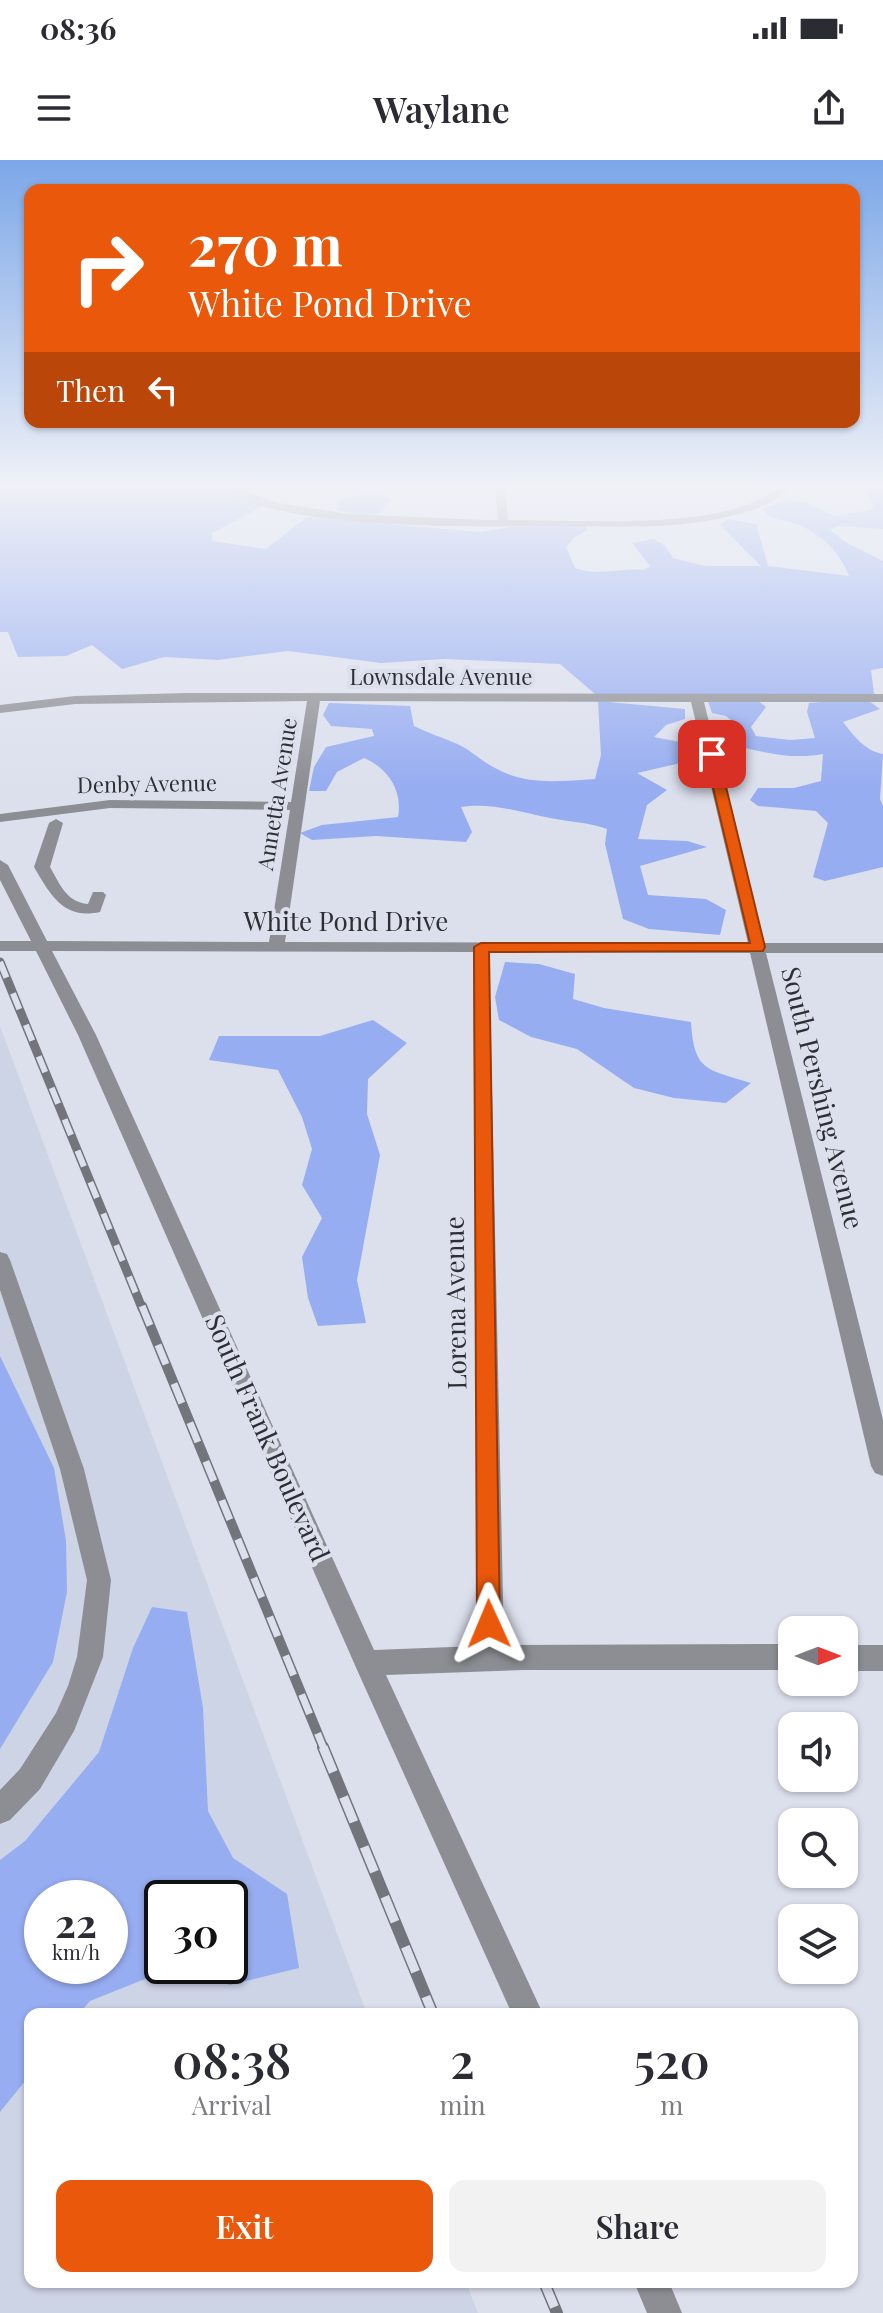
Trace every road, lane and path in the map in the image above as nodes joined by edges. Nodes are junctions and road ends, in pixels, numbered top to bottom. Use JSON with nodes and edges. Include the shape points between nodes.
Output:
{"nodes":[{"id":1,"x":314,"y":697,"type":"junction"},
{"id":2,"x":696,"y":697,"type":"junction"},
{"id":3,"x":883,"y":698,"type":"edge"},
{"id":4,"x":0,"y":709,"type":"edge"},
{"id":5,"x":296,"y":806,"type":"junction"},
{"id":6,"x":0,"y":818,"type":"edge"},
{"id":7,"x":56,"y":823,"type":"dead end"},
{"id":8,"x":19,"y":870,"type":"edge"},
{"id":9,"x":98,"y":895,"type":"dead end"},
{"id":10,"x":276,"y":945,"type":"junction"},
{"id":11,"x":0,"y":946,"type":"edge"},
{"id":12,"x":42,"y":946,"type":"junction"},
{"id":13,"x":481,"y":947,"type":"junction"},
{"id":14,"x":758,"y":947,"type":"junction"},
{"id":15,"x":883,"y":948,"type":"edge"},
{"id":16,"x":0,"y":1260,"type":"edge"},
{"id":17,"x":883,"y":1466,"type":"edge"},
{"id":18,"x":778,"y":1657,"type":"edge"},
{"id":19,"x":491,"y":1658,"type":"junction"},
{"id":20,"x":858,"y":1658,"type":"edge"},
{"id":21,"x":883,"y":1658,"type":"edge"},
{"id":22,"x":367,"y":1663,"type":"junction"},
{"id":23,"x":0,"y":1810,"type":"edge"},
{"id":24,"x":525,"y":2008,"type":"edge"},
{"id":25,"x":654,"y":2288,"type":"edge"},
{"id":26,"x":665,"y":2313,"type":"edge"}],
"edges":[{"from":1,"to":2,"type":"street","name":"Lownsdale Avenue"},
{"from":1,"to":4,"type":"street","name":"Lownsdale Avenue","via":[[118,698]]},
{"from":1,"to":5,"type":"street","name":"Annetta Avenue"},
{"from":2,"to":3,"type":"street","name":"Lownsdale Avenue"},
{"from":2,"to":14,"type":"street","name":"South Pershing Avenue"},
{"from":5,"to":6,"type":"street","name":"Denby Avenue","via":[[115,805]]},
{"from":5,"to":10,"type":"street","name":"Annetta Avenue"},
{"from":7,"to":8,"type":"street"},
{"from":8,"to":9,"type":"street","via":[[72,909],[94,909]]},
{"from":8,"to":12,"type":"street","name":"South Frank Boulevard"},
{"from":10,"to":12,"type":"street","name":"White Pond Drive"},
{"from":10,"to":13,"type":"street","name":"White Pond Drive"},
{"from":11,"to":12,"type":"street","name":"White Pond Drive"},
{"from":12,"to":22,"type":"street","name":"South Frank Boulevard","via":[[87,1035]]},
{"from":13,"to":14,"type":"street","name":"White Pond Drive"},
{"from":13,"to":19,"type":"street","name":"Lorena Avenue"},
{"from":14,"to":15,"type":"street","name":"White Pond Drive"},
{"from":14,"to":17,"type":"street","name":"South Pershing Avenue"},
{"from":16,"to":23,"type":"street","via":[[72,1469],[99,1580],[90,1657],[80,1689],[30,1779]]},
{"from":18,"to":19,"type":"street"},
{"from":19,"to":22,"type":"street"},
{"from":20,"to":21,"type":"street"},
{"from":22,"to":24,"type":"street","name":"South Frank Boulevard"},
{"from":25,"to":26,"type":"street"}]}
